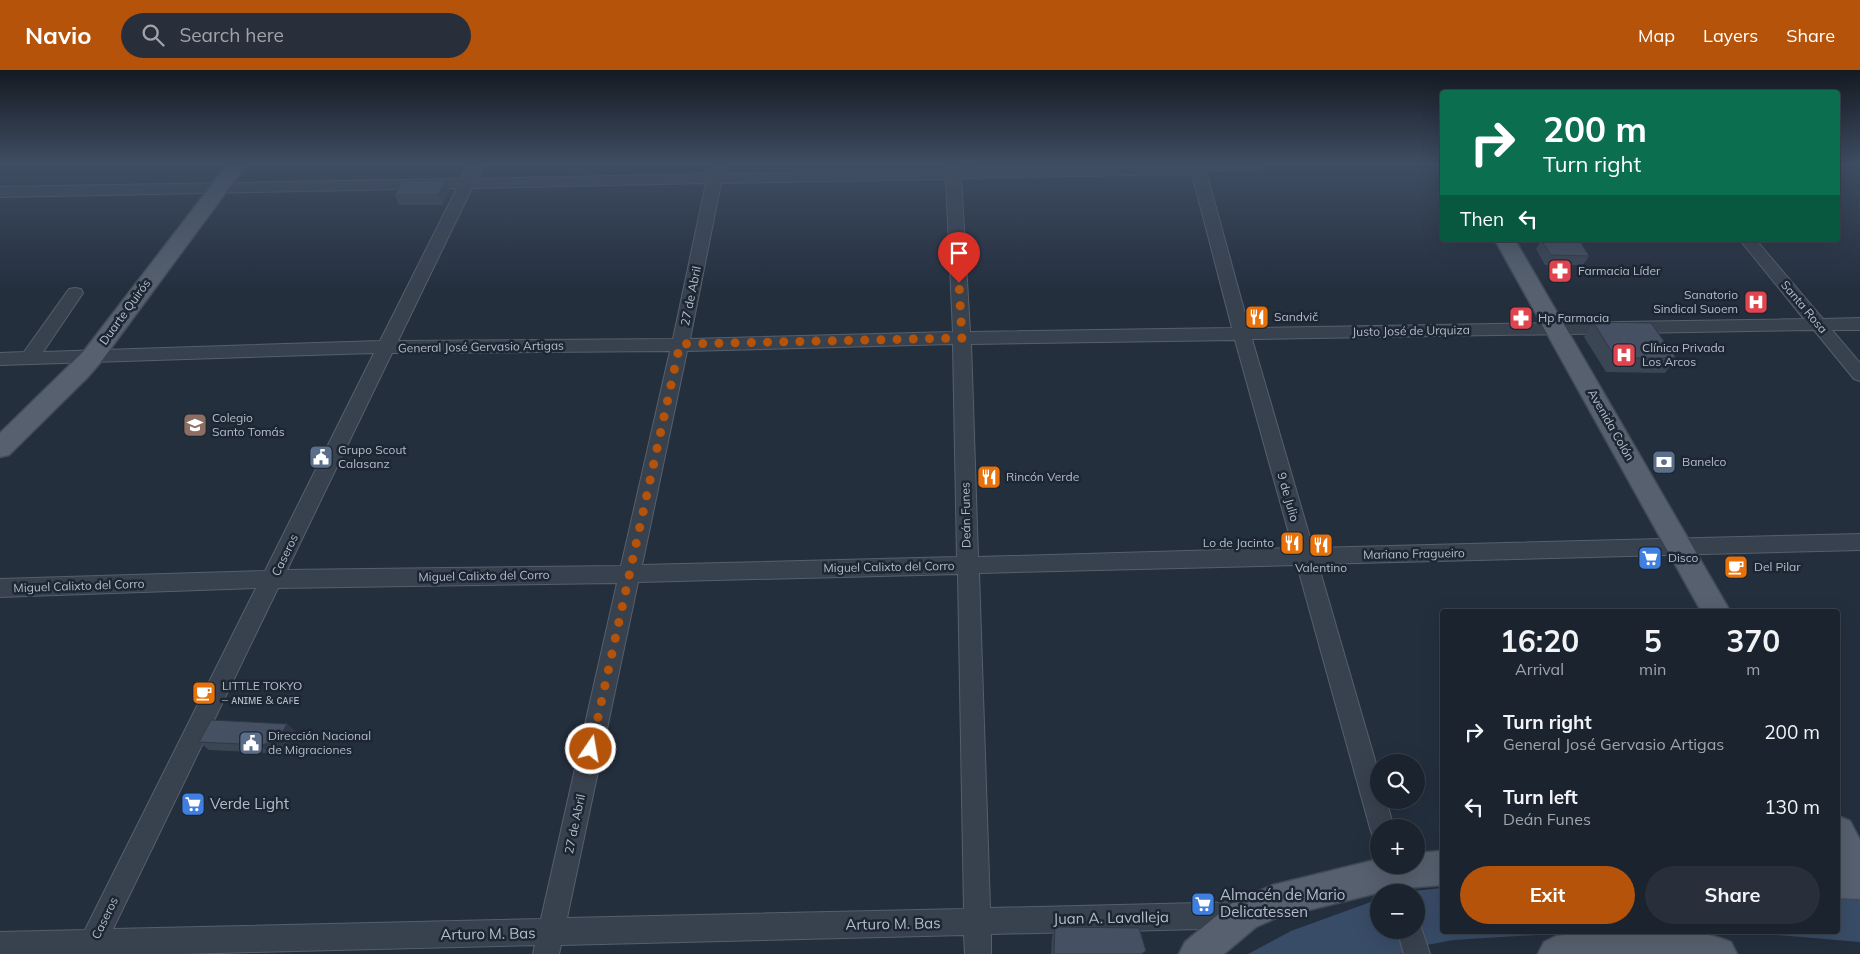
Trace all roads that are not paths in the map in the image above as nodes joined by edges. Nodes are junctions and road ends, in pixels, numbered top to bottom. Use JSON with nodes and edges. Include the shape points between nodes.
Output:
{"nodes":[{"id":1,"x":207,"y":206,"type":"edge"},
{"id":2,"x":456,"y":206,"type":"edge"},
{"id":3,"x":709,"y":206,"type":"edge"},
{"id":4,"x":955,"y":206,"type":"edge"},
{"id":5,"x":1209,"y":206,"type":"edge"},
{"id":6,"x":1506,"y":242,"type":"edge"},
{"id":7,"x":1750,"y":242,"type":"edge"},
{"id":8,"x":74,"y":293,"type":"dead end"},
{"id":9,"x":1819,"y":324,"type":"junction"},
{"id":10,"x":1860,"y":324,"type":"edge"},
{"id":11,"x":1555,"y":328,"type":"junction"},
{"id":12,"x":1242,"y":333,"type":"junction"},
{"id":13,"x":962,"y":338,"type":"junction"},
{"id":14,"x":680,"y":344,"type":"junction"},
{"id":15,"x":388,"y":347,"type":"junction"},
{"id":16,"x":92,"y":357,"type":"junction"},
{"id":17,"x":29,"y":358,"type":"junction"},
{"id":18,"x":0,"y":359,"type":"edge"},
{"id":19,"x":1860,"y":375,"type":"edge"},
{"id":20,"x":0,"y":448,"type":"edge"},
{"id":21,"x":1860,"y":542,"type":"edge"},
{"id":22,"x":1680,"y":547,"type":"junction"},
{"id":23,"x":1305,"y":556,"type":"junction"},
{"id":24,"x":968,"y":565,"type":"junction"},
{"id":25,"x":630,"y":574,"type":"junction"},
{"id":26,"x":272,"y":579,"type":"junction"},
{"id":27,"x":0,"y":588,"type":"edge"},
{"id":28,"x":1715,"y":609,"type":"edge"},
{"id":29,"x":1379,"y":819,"type":"edge"},
{"id":30,"x":1840,"y":836,"type":"edge"},
{"id":31,"x":1440,"y":868,"type":"edge"},
{"id":32,"x":1860,"y":873,"type":"edge"},
{"id":33,"x":1396,"y":877,"type":"edge"},
{"id":34,"x":1840,"y":880,"type":"edge"},
{"id":35,"x":1860,"y":882,"type":"edge"},
{"id":36,"x":1244,"y":915,"type":"junction"},
{"id":37,"x":977,"y":922,"type":"junction"},
{"id":38,"x":1413,"y":939,"type":"edge"},
{"id":39,"x":92,"y":943,"type":"junction"},
{"id":40,"x":548,"y":943,"type":"edge"},
{"id":41,"x":0,"y":945,"type":"edge"},
{"id":42,"x":978,"y":954,"type":"edge"},
{"id":43,"x":1197,"y":954,"type":"edge"},
{"id":44,"x":1417,"y":954,"type":"edge"},
{"id":45,"x":1556,"y":954,"type":"edge"},
{"id":46,"x":1719,"y":954,"type":"edge"}],
"edges":[{"from":1,"to":16,"type":"main road","name":"Duarte Quirós"},
{"from":2,"to":15,"type":"street","name":"Caseros"},
{"from":3,"to":14,"type":"street","name":"27 de Abril"},
{"from":4,"to":13,"type":"street","name":"Deán Funes"},
{"from":5,"to":12,"type":"street","name":"9 de Julio"},
{"from":6,"to":11,"type":"main road","name":"Avenida Colón"},
{"from":7,"to":9,"type":"street","name":"Santa Rosa"},
{"from":8,"to":17,"type":"street"},
{"from":9,"to":10,"type":"street","name":"Justo José de Urquiza"},
{"from":9,"to":11,"type":"street","name":"Justo José de Urquiza"},
{"from":9,"to":19,"type":"street","name":"Santa Rosa"},
{"from":11,"to":12,"type":"street","name":"Justo José de Urquiza"},
{"from":11,"to":22,"type":"main road","name":"Avenida Colón"},
{"from":12,"to":13,"type":"street","name":"Justo José de Urquiza"},
{"from":12,"to":23,"type":"street","name":"9 de Julio"},
{"from":13,"to":14,"type":"street","name":"General José Gervasio Artigas"},
{"from":13,"to":24,"type":"street","name":"Deán Funes"},
{"from":14,"to":15,"type":"street","name":"General José Gervasio Artigas"},
{"from":14,"to":25,"type":"street","name":"27 de Abril"},
{"from":15,"to":16,"type":"street","name":"General José Gervasio Artigas"},
{"from":15,"to":26,"type":"street","name":"Caseros"},
{"from":16,"to":17,"type":"street","name":"General José Gervasio Artigas"},
{"from":16,"to":20,"type":"main road","name":"Duarte Quirós"},
{"from":17,"to":18,"type":"street","name":"General José Gervasio Artigas"},
{"from":21,"to":22,"type":"street","name":"Mariano Fragueiro"},
{"from":22,"to":23,"type":"street","name":"Mariano Fragueiro"},
{"from":22,"to":28,"type":"main road","name":"Avenida Colón"},
{"from":23,"to":24,"type":"street","name":"Mariano Fragueiro"},
{"from":23,"to":29,"type":"street","name":"9 de Julio"},
{"from":24,"to":25,"type":"street","name":"Miguel Calixto del Corro"},
{"from":24,"to":37,"type":"street","name":"Deán Funes"},
{"from":25,"to":26,"type":"street","name":"Miguel Calixto del Corro"},
{"from":25,"to":40,"type":"street","name":"27 de Abril"},
{"from":26,"to":27,"type":"street","name":"Miguel Calixto del Corro"},
{"from":26,"to":39,"type":"street","name":"Caseros"},
{"from":30,"to":32,"type":"main road"},
{"from":31,"to":33,"type":"main road"},
{"from":33,"to":36,"type":"main road","via":[[1341,884],[1273,902]]},
{"from":34,"to":35,"type":"main road"},
{"from":36,"to":37,"type":"street","name":"Juan A. Lavalleja"},
{"from":36,"to":43,"type":"main road"},
{"from":37,"to":40,"type":"street","name":"Arturo M. Bas"},
{"from":37,"to":42,"type":"street","name":"Deán Funes"},
{"from":38,"to":44,"type":"street"},
{"from":39,"to":40,"type":"street","name":"Arturo M. Bas"},
{"from":39,"to":41,"type":"street","name":"Arturo M. Bas"},
{"from":45,"to":46,"type":"main road","via":[[1630,946]]}]}
